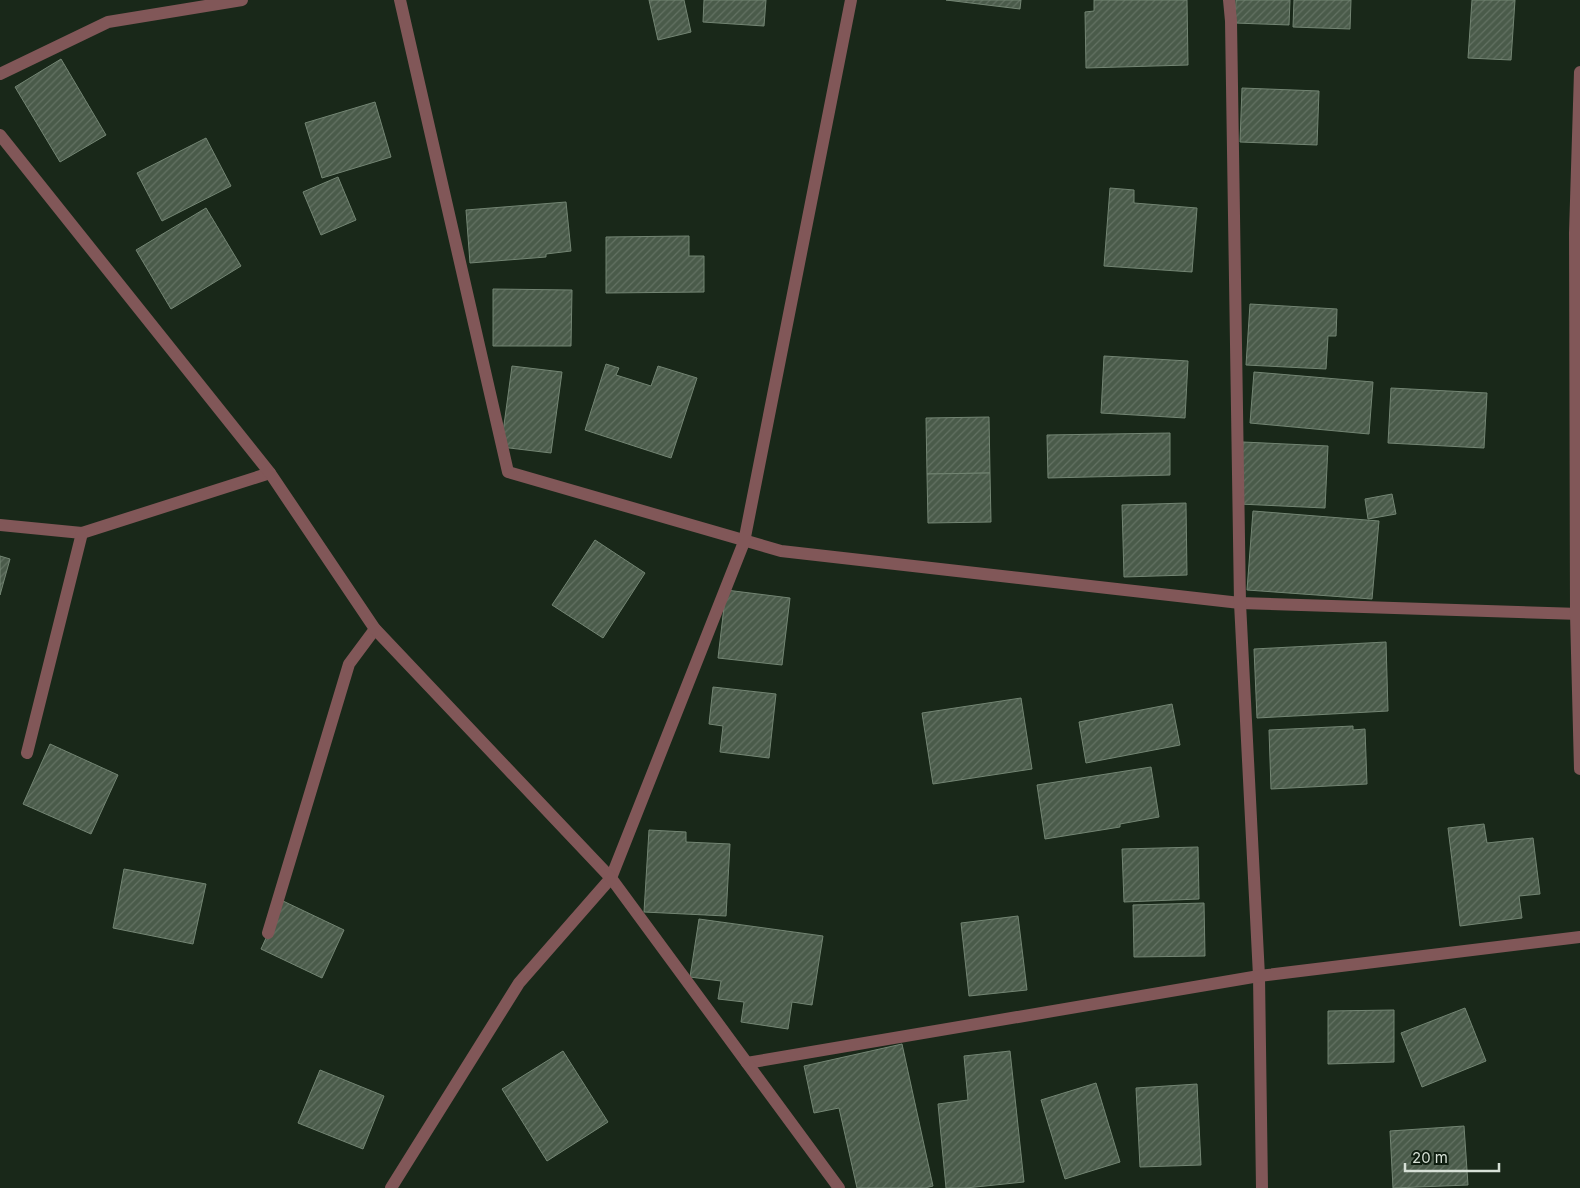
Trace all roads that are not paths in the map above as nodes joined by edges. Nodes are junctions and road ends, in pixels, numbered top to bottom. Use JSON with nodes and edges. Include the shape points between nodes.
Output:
{"nodes":[{"id":1,"x":242,"y":0,"type":"edge"},
{"id":2,"x":400,"y":0,"type":"edge"},
{"id":3,"x":851,"y":0,"type":"edge"},
{"id":4,"x":1229,"y":0,"type":"edge"},
{"id":5,"x":1580,"y":72,"type":"edge"},
{"id":6,"x":0,"y":74,"type":"edge"},
{"id":7,"x":0,"y":135,"type":"edge"},
{"id":8,"x":270,"y":473,"type":"junction"},
{"id":9,"x":0,"y":525,"type":"edge"},
{"id":10,"x":82,"y":533,"type":"junction"},
{"id":11,"x":744,"y":542,"type":"junction"},
{"id":12,"x":1240,"y":603,"type":"junction"},
{"id":13,"x":1578,"y":614,"type":"edge"},
{"id":14,"x":375,"y":629,"type":"junction"},
{"id":15,"x":27,"y":753,"type":"dead end"},
{"id":16,"x":1580,"y":770,"type":"edge"},
{"id":17,"x":611,"y":878,"type":"junction"},
{"id":18,"x":268,"y":933,"type":"dead end"},
{"id":19,"x":1580,"y":937,"type":"edge"},
{"id":20,"x":1259,"y":976,"type":"junction"},
{"id":21,"x":747,"y":1063,"type":"junction"},
{"id":22,"x":391,"y":1188,"type":"edge"},
{"id":23,"x":839,"y":1188,"type":"edge"},
{"id":24,"x":1262,"y":1188,"type":"edge"}],
"edges":[{"from":1,"to":6,"type":"street","via":[[108,22]]},
{"from":2,"to":11,"type":"street","via":[[508,472]]},
{"from":3,"to":11,"type":"street"},
{"from":4,"to":12,"type":"street","via":[[1232,21]]},
{"from":5,"to":13,"type":"street","via":[[1574,233]]},
{"from":7,"to":8,"type":"street"},
{"from":8,"to":10,"type":"street"},
{"from":8,"to":14,"type":"street"},
{"from":9,"to":10,"type":"street"},
{"from":10,"to":15,"type":"street"},
{"from":11,"to":12,"type":"street","via":[[780,551]]},
{"from":11,"to":17,"type":"street"},
{"from":12,"to":13,"type":"street"},
{"from":12,"to":20,"type":"street"},
{"from":13,"to":16,"type":"street"},
{"from":14,"to":17,"type":"street"},
{"from":14,"to":18,"type":"street","via":[[349,664]]},
{"from":17,"to":21,"type":"street"},
{"from":17,"to":22,"type":"street","via":[[519,983]]},
{"from":19,"to":20,"type":"street"},
{"from":20,"to":21,"type":"street"},
{"from":20,"to":24,"type":"street"},
{"from":21,"to":23,"type":"street"}]}
